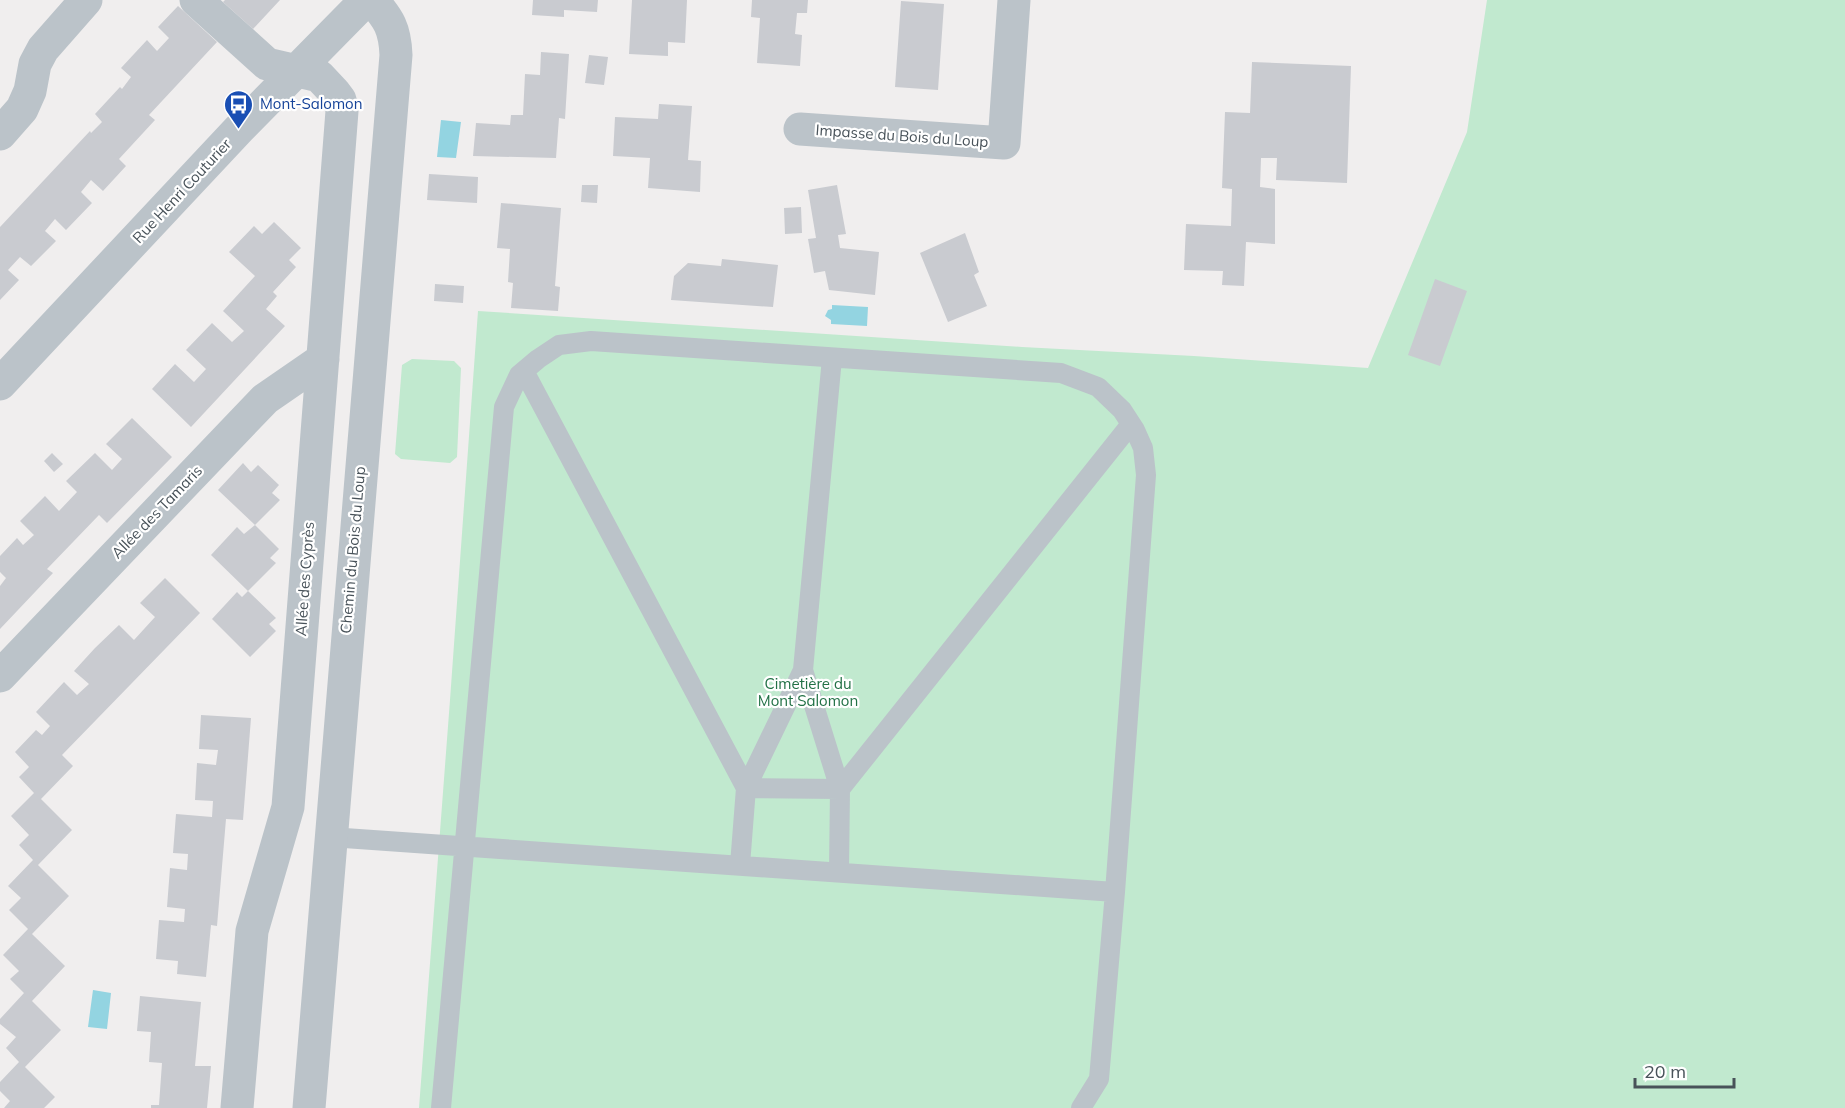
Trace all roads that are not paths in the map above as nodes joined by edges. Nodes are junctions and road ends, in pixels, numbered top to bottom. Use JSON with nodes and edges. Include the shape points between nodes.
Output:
{"nodes":[{"id":1,"x":86,"y":0,"type":"edge"},
{"id":2,"x":196,"y":0,"type":"edge"},
{"id":3,"x":366,"y":0,"type":"edge"},
{"id":4,"x":372,"y":0,"type":"edge"},
{"id":5,"x":1014,"y":0,"type":"edge"},
{"id":6,"x":296,"y":70,"type":"junction"},
{"id":7,"x":800,"y":129,"type":"dead end"},
{"id":8,"x":0,"y":134,"type":"edge"},
{"id":9,"x":832,"y":358,"type":"junction"},
{"id":10,"x":323,"y":359,"type":"junction"},
{"id":11,"x":524,"y":371,"type":"junction"},
{"id":12,"x":0,"y":384,"type":"edge"},
{"id":13,"x":1131,"y":424,"type":"junction"},
{"id":14,"x":803,"y":670,"type":"junction"},
{"id":15,"x":0,"y":676,"type":"edge"},
{"id":16,"x":746,"y":788,"type":"junction"},
{"id":17,"x":840,"y":789,"type":"junction"},
{"id":18,"x":330,"y":837,"type":"junction"},
{"id":19,"x":464,"y":845,"type":"junction"},
{"id":20,"x":740,"y":865,"type":"junction"},
{"id":21,"x":839,"y":872,"type":"junction"},
{"id":22,"x":1115,"y":892,"type":"junction"},
{"id":23,"x":237,"y":1108,"type":"edge"},
{"id":24,"x":309,"y":1108,"type":"edge"},
{"id":25,"x":441,"y":1108,"type":"edge"},
{"id":26,"x":1081,"y":1108,"type":"edge"}],
"edges":[{"from":1,"to":8,"type":"street","via":[[35,64],[22,109]]},
{"from":2,"to":6,"type":"street","name":"Allée des Cyprès","via":[[267,64]]},
{"from":3,"to":6,"type":"street","name":"Rue Henri Couturier"},
{"from":4,"to":18,"type":"street","name":"Chemin du Bois du Loup","via":[[391,23],[396,55]]},
{"from":5,"to":7,"type":"street","name":"Impasse du Bois du Loup","via":[[1004,144]]},
{"from":6,"to":10,"type":"street","name":"Allée des Cyprès","via":[[326,82],[340,100],[342,111]]},
{"from":6,"to":12,"type":"street","name":"Rue Henri Couturier"},
{"from":9,"to":11,"type":"lane","via":[[591,341],[559,345]]},
{"from":9,"to":13,"type":"lane","via":[[1061,374],[1098,387]]},
{"from":9,"to":14,"type":"lane"},
{"from":10,"to":15,"type":"street","name":"Allée des Tamaris","via":[[265,399]]},
{"from":10,"to":23,"type":"street","name":"Allée des Cyprès","via":[[288,807],[252,931]]},
{"from":11,"to":16,"type":"lane"},
{"from":11,"to":19,"type":"lane","via":[[504,407]]},
{"from":13,"to":17,"type":"lane"},
{"from":13,"to":22,"type":"lane","via":[[1143,448],[1146,475]]},
{"from":14,"to":16,"type":"lane"},
{"from":14,"to":17,"type":"lane"},
{"from":16,"to":17,"type":"lane"},
{"from":16,"to":20,"type":"lane"},
{"from":17,"to":21,"type":"lane"},
{"from":18,"to":19,"type":"lane"},
{"from":18,"to":24,"type":"street","name":"Chemin du Bois du Loup"},
{"from":19,"to":20,"type":"lane"},
{"from":19,"to":25,"type":"lane"},
{"from":20,"to":21,"type":"lane"},
{"from":21,"to":22,"type":"lane"},
{"from":22,"to":26,"type":"lane","via":[[1098,1079]]}]}
